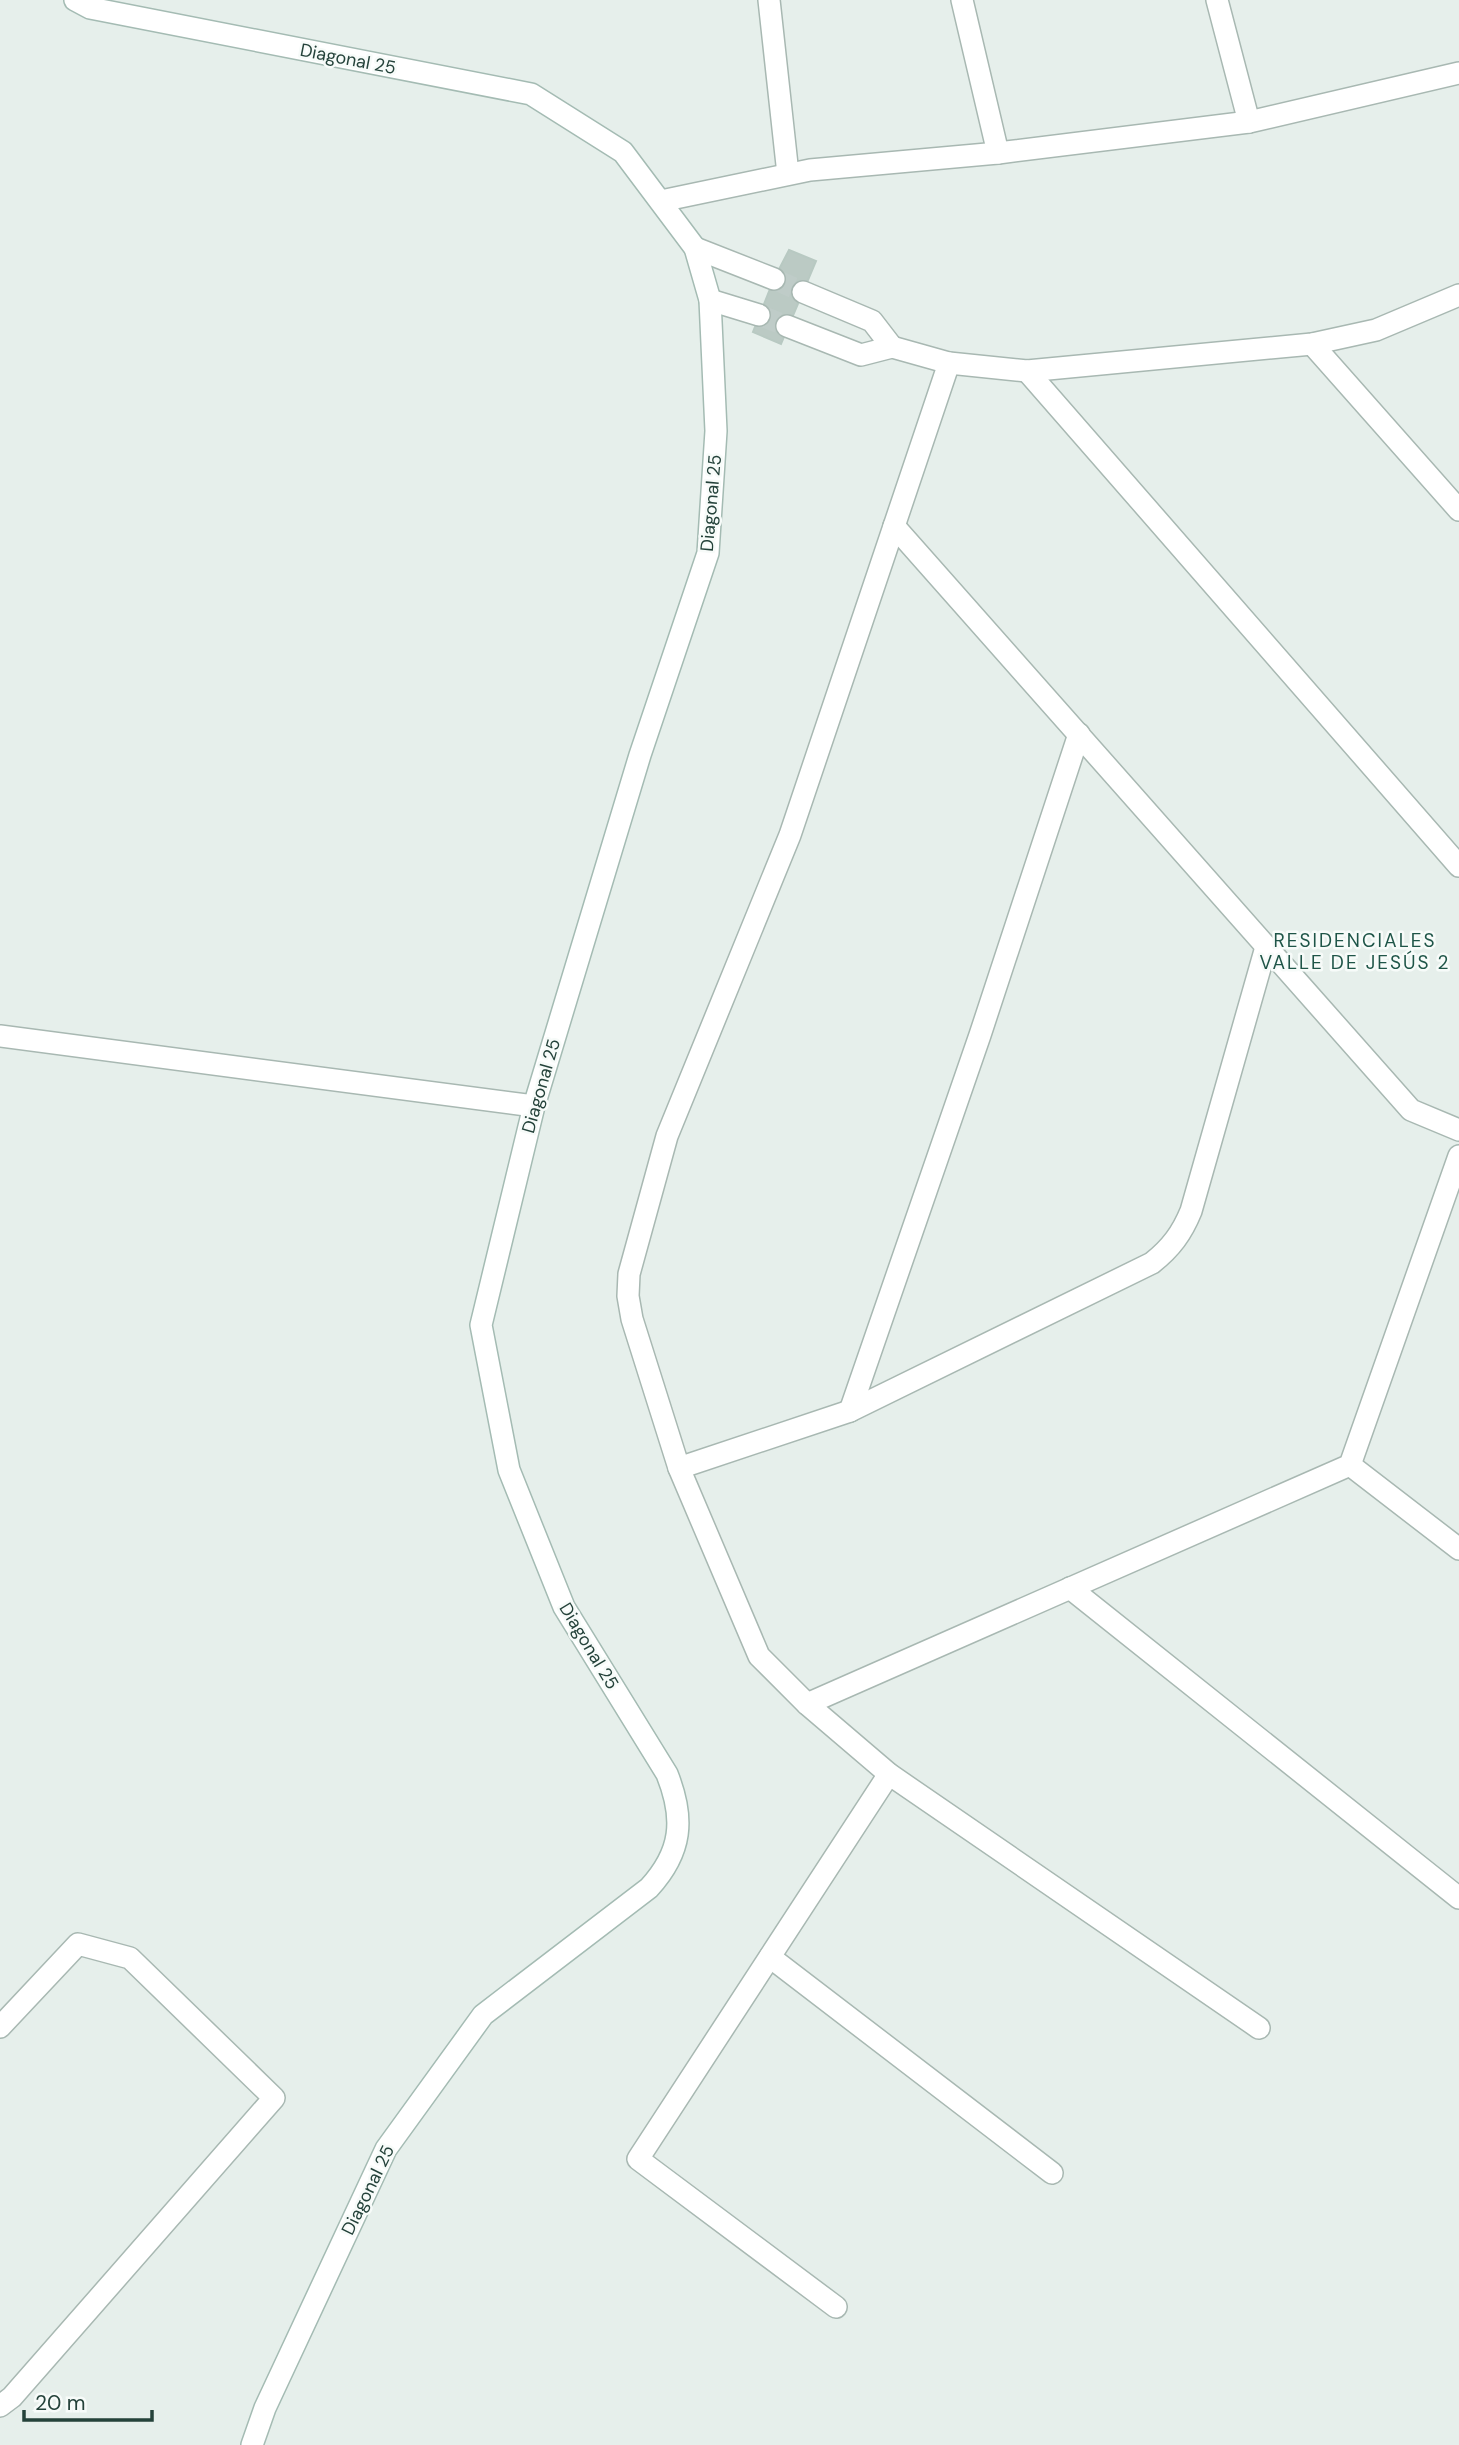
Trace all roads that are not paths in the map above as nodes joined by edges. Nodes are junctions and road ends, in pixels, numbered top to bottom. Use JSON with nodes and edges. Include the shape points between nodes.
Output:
{"nodes":[{"id":1,"x":75,"y":0,"type":"edge"},
{"id":2,"x":769,"y":0,"type":"edge"},
{"id":3,"x":962,"y":0,"type":"edge"},
{"id":4,"x":1217,"y":0,"type":"edge"},
{"id":5,"x":1459,"y":73,"type":"edge"},
{"id":6,"x":1249,"y":122,"type":"junction"},
{"id":7,"x":998,"y":153,"type":"junction"},
{"id":8,"x":788,"y":174,"type":"junction"},
{"id":9,"x":661,"y":201,"type":"junction"},
{"id":10,"x":695,"y":248,"type":"junction"},
{"id":11,"x":774,"y":279,"type":"tunnel mouth"},
{"id":12,"x":803,"y":292,"type":"tunnel mouth"},
{"id":13,"x":1459,"y":295,"type":"edge"},
{"id":14,"x":710,"y":300,"type":"junction"},
{"id":15,"x":759,"y":315,"type":"tunnel mouth"},
{"id":16,"x":787,"y":326,"type":"tunnel mouth"},
{"id":17,"x":1312,"y":344,"type":"junction"},
{"id":18,"x":892,"y":347,"type":"junction"},
{"id":19,"x":949,"y":363,"type":"junction"},
{"id":20,"x":1027,"y":371,"type":"junction"},
{"id":21,"x":1459,"y":510,"type":"edge"},
{"id":22,"x":894,"y":526,"type":"junction"},
{"id":23,"x":1079,"y":734,"type":"junction"},
{"id":24,"x":1459,"y":866,"type":"edge"},
{"id":25,"x":1266,"y":947,"type":"junction"},
{"id":26,"x":0,"y":1036,"type":"edge"},
{"id":27,"x":534,"y":1106,"type":"junction"},
{"id":28,"x":1459,"y":1130,"type":"edge"},
{"id":29,"x":1459,"y":1156,"type":"edge"},
{"id":30,"x":850,"y":1411,"type":"junction"},
{"id":31,"x":1350,"y":1465,"type":"junction"},
{"id":32,"x":679,"y":1468,"type":"junction"},
{"id":33,"x":1459,"y":1549,"type":"edge"},
{"id":34,"x":1070,"y":1588,"type":"junction"},
{"id":35,"x":807,"y":1704,"type":"junction"},
{"id":36,"x":890,"y":1774,"type":"junction"},
{"id":37,"x":1459,"y":1899,"type":"edge"},
{"id":38,"x":770,"y":1957,"type":"junction"},
{"id":39,"x":0,"y":2027,"type":"edge"},
{"id":40,"x":1259,"y":2028,"type":"dead end"},
{"id":41,"x":1052,"y":2173,"type":"dead end"},
{"id":42,"x":836,"y":2308,"type":"dead end"},
{"id":43,"x":0,"y":2406,"type":"edge"},
{"id":44,"x":252,"y":2445,"type":"edge"}],
"edges":[{"from":1,"to":9,"type":"street","name":"Diagonal 25","via":[[90,8],[531,94],[623,152]]},
{"from":2,"to":8,"type":"street"},
{"from":3,"to":7,"type":"street"},
{"from":4,"to":6,"type":"street"},
{"from":5,"to":6,"type":"street"},
{"from":6,"to":7,"type":"street"},
{"from":7,"to":8,"type":"street"},
{"from":8,"to":9,"type":"street"},
{"from":9,"to":10,"type":"street","name":"Diagonal 25"},
{"from":10,"to":11,"type":"street"},
{"from":10,"to":14,"type":"street","name":"Diagonal 25"},
{"from":12,"to":18,"type":"street","via":[[872,321]]},
{"from":13,"to":17,"type":"street","via":[[1376,330]]},
{"from":14,"to":15,"type":"street"},
{"from":14,"to":27,"type":"street","name":"Diagonal 25","via":[[716,431],[708,554],[640,755]]},
{"from":16,"to":18,"type":"street","via":[[861,355]]},
{"from":17,"to":20,"type":"street"},
{"from":17,"to":21,"type":"street"},
{"from":18,"to":19,"type":"street"},
{"from":19,"to":20,"type":"street"},
{"from":19,"to":22,"type":"street"},
{"from":20,"to":24,"type":"street"},
{"from":22,"to":23,"type":"street"},
{"from":22,"to":32,"type":"street","via":[[790,835],[667,1136],[629,1274],[632,1319]]},
{"from":23,"to":25,"type":"street"},
{"from":23,"to":30,"type":"street"},
{"from":25,"to":28,"type":"street","via":[[1411,1110]]},
{"from":25,"to":30,"type":"street","via":[[1191,1211],[1171,1247],[1152,1262]]},
{"from":26,"to":27,"type":"street"},
{"from":27,"to":44,"type":"street","name":"Diagonal 25","via":[[481,1325],[509,1470],[564,1607],[667,1774],[675,1793],[678,1834],[663,1873],[649,1888],[483,2015],[386,2149]]},
{"from":29,"to":31,"type":"street"},
{"from":30,"to":32,"type":"street"},
{"from":31,"to":33,"type":"street"},
{"from":31,"to":34,"type":"street"},
{"from":32,"to":35,"type":"street","via":[[759,1656]]},
{"from":34,"to":35,"type":"street"},
{"from":34,"to":37,"type":"street"},
{"from":35,"to":36,"type":"street"},
{"from":36,"to":38,"type":"street"},
{"from":36,"to":40,"type":"street"},
{"from":38,"to":41,"type":"street"},
{"from":38,"to":42,"type":"street","via":[[638,2159]]},
{"from":39,"to":43,"type":"street","via":[[78,1944],[130,1958],[274,2098]]}]}
